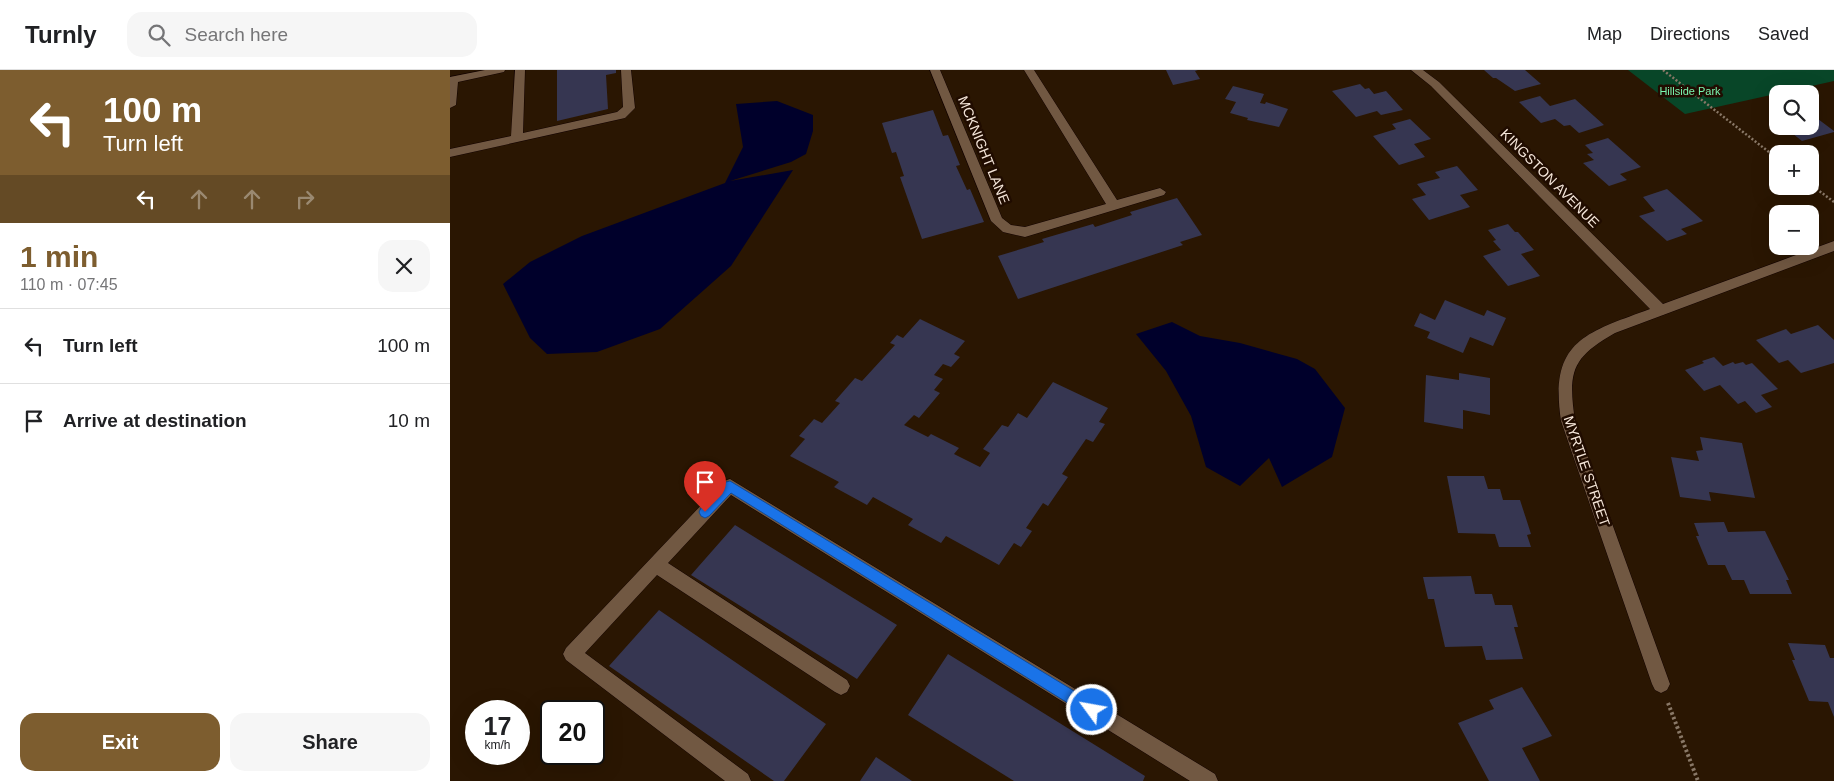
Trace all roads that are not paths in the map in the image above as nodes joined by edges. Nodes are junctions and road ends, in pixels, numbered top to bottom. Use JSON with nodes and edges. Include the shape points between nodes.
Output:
{"nodes":[{"id":1,"x":500,"y":70,"type":"edge"},
{"id":2,"x":520,"y":70,"type":"edge"},
{"id":3,"x":626,"y":70,"type":"edge"},
{"id":4,"x":936,"y":70,"type":"edge"},
{"id":5,"x":1029,"y":70,"type":"edge"},
{"id":6,"x":1416,"y":70,"type":"edge"},
{"id":7,"x":452,"y":77,"type":"edge"},
{"id":8,"x":450,"y":106,"type":"edge"},
{"id":9,"x":517,"y":139,"type":"junction"},
{"id":10,"x":450,"y":153,"type":"edge"},
{"id":11,"x":1160,"y":192,"type":"dead end"},
{"id":12,"x":1114,"y":206,"type":"junction"},
{"id":13,"x":1834,"y":246,"type":"edge"},
{"id":14,"x":1660,"y":310,"type":"junction"},
{"id":15,"x":655,"y":564,"type":"junction"},
{"id":16,"x":1661,"y":684,"type":"road end"},
{"id":17,"x":841,"y":686,"type":"dead end"},
{"id":18,"x":741,"y":781,"type":"edge"},
{"id":19,"x":1208,"y":781,"type":"edge"}],
"edges":[{"from":1,"to":7,"type":"street"},
{"from":2,"to":9,"type":"street"},
{"from":3,"to":9,"type":"street","via":[[629,108],[621,115]]},
{"from":4,"to":12,"type":"street","name":"MCKNIGHT LANE","via":[[997,221],[1007,229],[1025,232]]},
{"from":5,"to":12,"type":"street"},
{"from":6,"to":14,"type":"street","name":"KINGSTON AVENUE","via":[[1435,84]]},
{"from":7,"to":8,"type":"street"},
{"from":9,"to":10,"type":"street"},
{"from":11,"to":12,"type":"street","name":"MCKNIGHT LANE"},
{"from":13,"to":14,"type":"street","name":"MYRTLE STREET"},
{"from":14,"to":16,"type":"street","name":"MYRTLE STREET","via":[[1589,339],[1574,354],[1565,375],[1563,396],[1568,421]]},
{"from":15,"to":17,"type":"street"},
{"from":15,"to":18,"type":"street","via":[[572,654]]},
{"from":15,"to":19,"type":"street","via":[[730,486]]}]}
